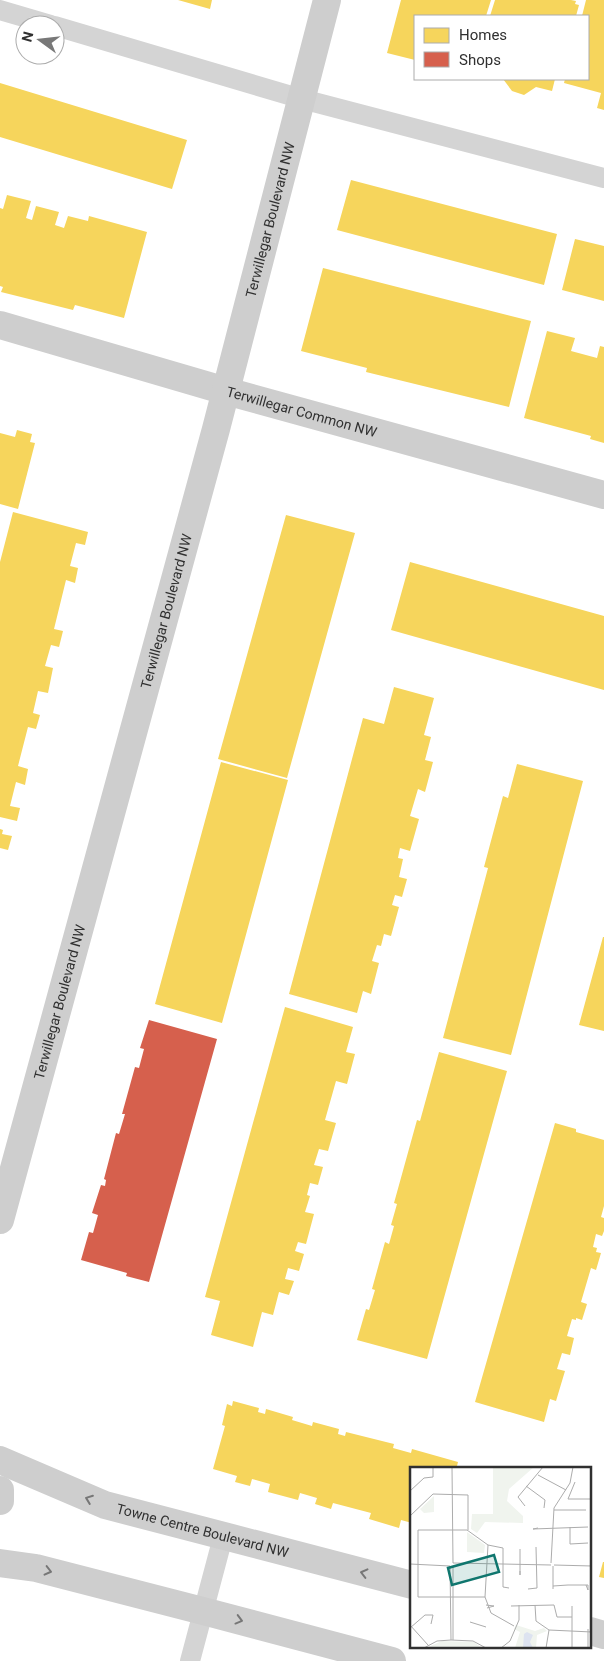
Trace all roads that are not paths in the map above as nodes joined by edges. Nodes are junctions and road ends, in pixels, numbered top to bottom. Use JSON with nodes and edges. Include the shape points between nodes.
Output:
{"nodes":[{"id":1,"x":327,"y":0,"type":"edge"},
{"id":2,"x":0,"y":10,"type":"edge"},
{"id":3,"x":17,"y":15,"type":"edge"},
{"id":4,"x":65,"y":29,"type":"edge"},
{"id":5,"x":302,"y":99,"type":"junction"},
{"id":6,"x":604,"y":178,"type":"edge"},
{"id":7,"x":0,"y":325,"type":"edge"},
{"id":8,"x":226,"y":391,"type":"junction"},
{"id":9,"x":604,"y":495,"type":"edge"},
{"id":10,"x":0,"y":1220,"type":"edge"},
{"id":11,"x":0,"y":1460,"type":"edge"},
{"id":12,"x":0,"y":1490,"type":"edge"},
{"id":13,"x":0,"y":1501,"type":"edge"},
{"id":14,"x":223,"y":1537,"type":"junction"},
{"id":15,"x":0,"y":1563,"type":"edge"},
{"id":16,"x":410,"y":1584,"type":"edge"},
{"id":17,"x":203,"y":1611,"type":"junction"},
{"id":18,"x":190,"y":1661,"type":"edge"},
{"id":19,"x":392,"y":1661,"type":"edge"}],
"edges":[{"from":1,"to":5,"type":"street","name":"Terwillegar Boulevard NW"},
{"from":2,"to":3,"type":"lane"},
{"from":4,"to":5,"type":"lane"},
{"from":5,"to":6,"type":"lane"},
{"from":5,"to":8,"type":"street","name":"Terwillegar Boulevard NW"},
{"from":7,"to":8,"type":"street","name":"Terwillegar Common NW"},
{"from":8,"to":9,"type":"street","name":"Terwillegar Common NW"},
{"from":8,"to":10,"type":"street","name":"Terwillegar Boulevard NW"},
{"from":14,"to":11,"type":"street","name":"Towne Centre Boulevard NW","one_way":true,"via":[[105,1505]]},
{"from":12,"to":13,"type":"street"},
{"from":16,"to":14,"type":"street","name":"Towne Centre Boulevard NW","one_way":true},
{"from":14,"to":17,"type":"lane"},
{"from":15,"to":17,"type":"street","one_way":true,"via":[[36,1568]]},
{"from":17,"to":18,"type":"lane"},
{"from":17,"to":19,"type":"street","one_way":true}]}
